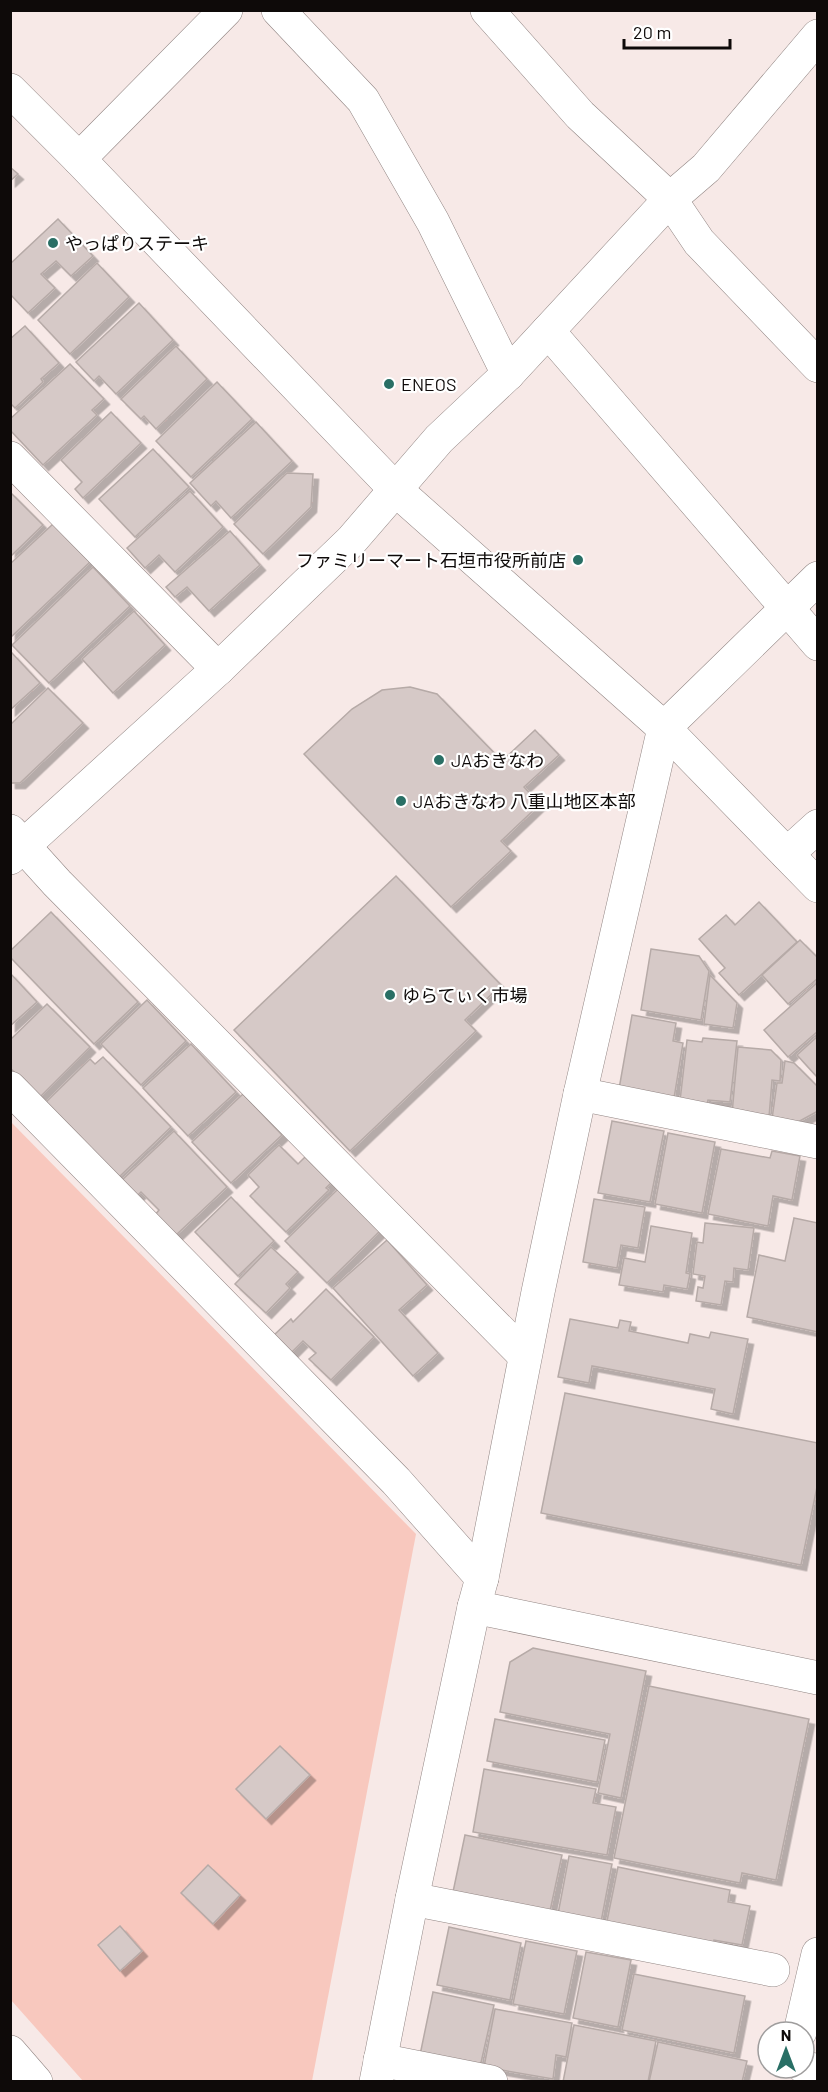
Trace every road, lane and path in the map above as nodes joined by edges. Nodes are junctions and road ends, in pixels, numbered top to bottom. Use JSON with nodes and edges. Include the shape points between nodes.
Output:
{"nodes":[{"id":1,"x":226,"y":10,"type":"edge"},
{"id":2,"x":278,"y":10,"type":"edge"},
{"id":3,"x":487,"y":10,"type":"edge"},
{"id":4,"x":818,"y":36,"type":"edge"},
{"id":5,"x":10,"y":90,"type":"edge"},
{"id":6,"x":79,"y":159,"type":"junction"},
{"id":7,"x":670,"y":199,"type":"junction"},
{"id":8,"x":548,"y":331,"type":"junction"},
{"id":9,"x":818,"y":366,"type":"edge"},
{"id":10,"x":507,"y":374,"type":"junction"},
{"id":11,"x":10,"y":458,"type":"edge"},
{"id":12,"x":396,"y":490,"type":"junction"},
{"id":13,"x":818,"y":578,"type":"edge"},
{"id":14,"x":786,"y":609,"type":"junction"},
{"id":15,"x":818,"y":644,"type":"edge"},
{"id":16,"x":218,"y":669,"type":"junction"},
{"id":17,"x":664,"y":728,"type":"junction"},
{"id":18,"x":818,"y":826,"type":"edge"},
{"id":19,"x":15,"y":845,"type":"edge"},
{"id":20,"x":787,"y":854,"type":"junction"},
{"id":21,"x":818,"y":886,"type":"edge"},
{"id":22,"x":10,"y":1088,"type":"edge"},
{"id":23,"x":580,"y":1094,"type":"junction"},
{"id":24,"x":818,"y":1143,"type":"edge"},
{"id":25,"x":525,"y":1356,"type":"junction"},
{"id":26,"x":478,"y":1593,"type":"junction"},
{"id":27,"x":818,"y":1678,"type":"edge"},
{"id":28,"x":412,"y":1899,"type":"junction"},
{"id":29,"x":818,"y":1954,"type":"edge"},
{"id":30,"x":773,"y":1970,"type":"dead end"},
{"id":31,"x":803,"y":2020,"type":"edge"},
{"id":32,"x":10,"y":2052,"type":"edge"},
{"id":33,"x":378,"y":2071,"type":"edge"},
{"id":34,"x":36,"y":2082,"type":"edge"},
{"id":35,"x":491,"y":2082,"type":"edge"}],
"edges":[{"from":1,"to":6,"type":"street"},
{"from":2,"to":10,"type":"street","via":[[363,100],[433,222]]},
{"from":3,"to":7,"type":"street","via":[[580,115]]},
{"from":4,"to":7,"type":"street","via":[[706,168]]},
{"from":5,"to":6,"type":"street"},
{"from":6,"to":12,"type":"street"},
{"from":7,"to":8,"type":"street"},
{"from":7,"to":9,"type":"street","via":[[699,242]]},
{"from":8,"to":10,"type":"street"},
{"from":8,"to":14,"type":"street"},
{"from":10,"to":12,"type":"street","via":[[439,439]]},
{"from":11,"to":16,"type":"street"},
{"from":12,"to":16,"type":"street","via":[[351,541]]},
{"from":12,"to":17,"type":"street"},
{"from":13,"to":14,"type":"street"},
{"from":14,"to":15,"type":"street"},
{"from":14,"to":17,"type":"street"},
{"from":16,"to":19,"type":"street"},
{"from":17,"to":20,"type":"street"},
{"from":17,"to":23,"type":"street"},
{"from":18,"to":20,"type":"street"},
{"from":19,"to":25,"type":"street"},
{"from":20,"to":21,"type":"street"},
{"from":22,"to":26,"type":"street","via":[[396,1481]]},
{"from":23,"to":24,"type":"street"},
{"from":23,"to":25,"type":"street"},
{"from":25,"to":26,"type":"street"},
{"from":26,"to":27,"type":"street"},
{"from":26,"to":28,"type":"street"},
{"from":28,"to":30,"type":"street"},
{"from":28,"to":33,"type":"street"},
{"from":29,"to":31,"type":"street"},
{"from":32,"to":34,"type":"street"},
{"from":33,"to":35,"type":"street"}]}
